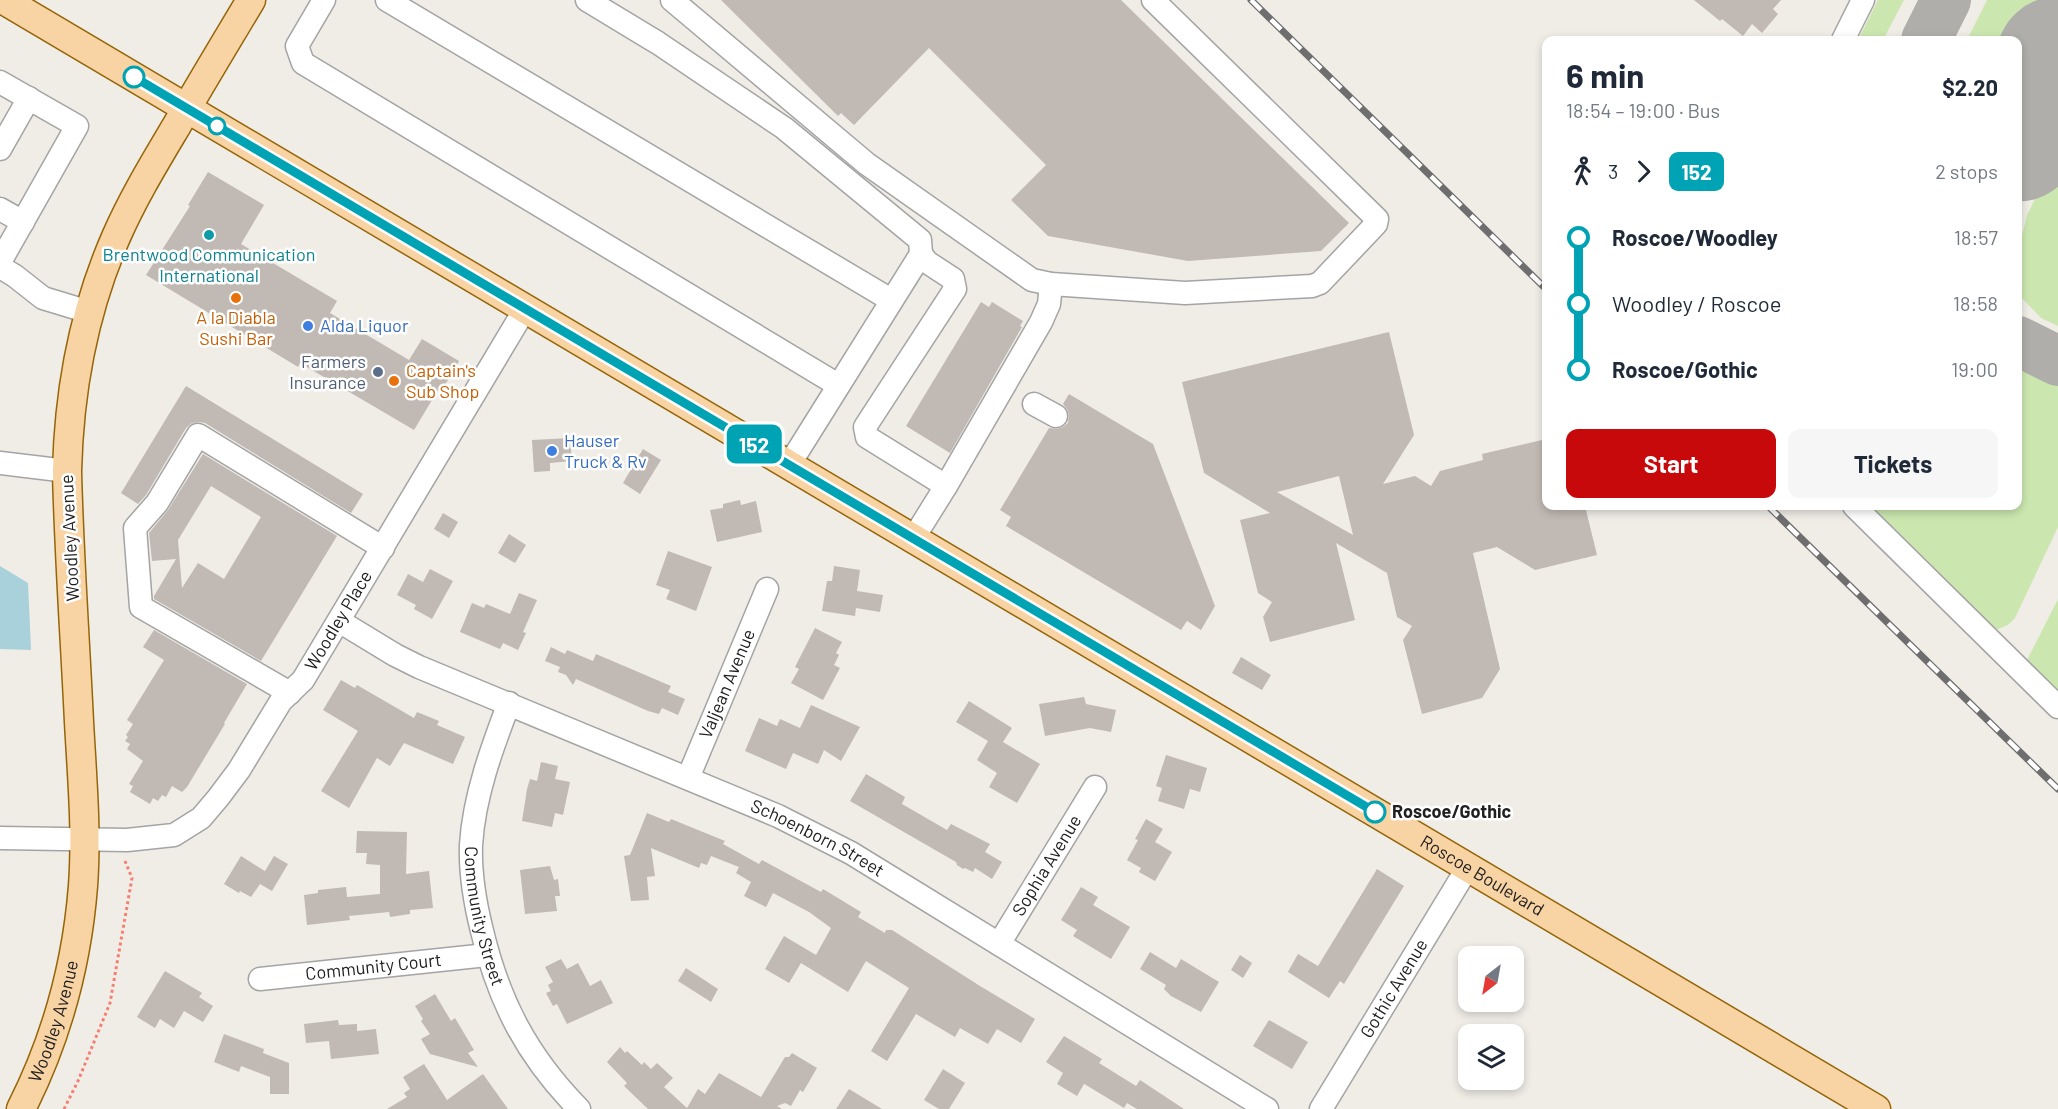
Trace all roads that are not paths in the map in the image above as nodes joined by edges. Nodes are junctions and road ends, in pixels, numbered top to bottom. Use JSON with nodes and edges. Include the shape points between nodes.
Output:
{"nodes":[{"id":1,"x":4,"y":0,"type":"edge"},
{"id":2,"x":251,"y":0,"type":"edge"},
{"id":3,"x":324,"y":0,"type":"edge"},
{"id":4,"x":387,"y":0,"type":"edge"},
{"id":5,"x":587,"y":0,"type":"edge"},
{"id":6,"x":672,"y":0,"type":"edge"},
{"id":7,"x":1153,"y":0,"type":"edge"},
{"id":8,"x":1863,"y":0,"type":"edge"},
{"id":9,"x":1845,"y":36,"type":"edge"},
{"id":10,"x":0,"y":82,"type":"edge"},
{"id":11,"x":29,"y":98,"type":"junction"},
{"id":12,"x":186,"y":109,"type":"junction"},
{"id":13,"x":0,"y":149,"type":"edge"},
{"id":14,"x":0,"y":209,"type":"edge"},
{"id":15,"x":23,"y":222,"type":"junction"},
{"id":16,"x":921,"y":254,"type":"junction"},
{"id":17,"x":0,"y":262,"type":"edge"},
{"id":18,"x":0,"y":267,"type":"edge"},
{"id":19,"x":1051,"y":284,"type":"junction"},
{"id":20,"x":891,"y":300,"type":"junction"},
{"id":21,"x":525,"y":309,"type":"junction"},
{"id":22,"x":89,"y":312,"type":"junction"},
{"id":23,"x":838,"y":385,"type":"junction"},
{"id":24,"x":1034,"y":404,"type":"dead end"},
{"id":25,"x":1056,"y":416,"type":"dead end"},
{"id":26,"x":0,"y":463,"type":"edge"},
{"id":27,"x":789,"y":465,"type":"junction"},
{"id":28,"x":67,"y":471,"type":"junction"},
{"id":29,"x":946,"y":486,"type":"junction"},
{"id":30,"x":1858,"y":510,"type":"edge"},
{"id":31,"x":913,"y":539,"type":"junction"},
{"id":32,"x":382,"y":548,"type":"junction"},
{"id":33,"x":767,"y":589,"type":"dead end"},
{"id":34,"x":339,"y":621,"type":"junction"},
{"id":35,"x":290,"y":693,"type":"junction"},
{"id":36,"x":509,"y":703,"type":"junction"},
{"id":37,"x":2058,"y":707,"type":"edge"},
{"id":38,"x":688,"y":778,"type":"junction"},
{"id":39,"x":1095,"y":787,"type":"dead end"},
{"id":40,"x":0,"y":838,"type":"edge"},
{"id":41,"x":84,"y":839,"type":"junction"},
{"id":42,"x":1468,"y":867,"type":"junction"},
{"id":43,"x":999,"y":944,"type":"junction"},
{"id":44,"x":487,"y":955,"type":"junction"},
{"id":45,"x":260,"y":979,"type":"dead end"},
{"id":46,"x":21,"y":1109,"type":"edge"},
{"id":47,"x":579,"y":1109,"type":"edge"},
{"id":48,"x":1267,"y":1109,"type":"edge"},
{"id":49,"x":1321,"y":1109,"type":"edge"},
{"id":50,"x":1876,"y":1109,"type":"edge"}],
"edges":[{"from":1,"to":12,"type":"main road","name":"Roscoe Boulevard"},
{"from":2,"to":12,"type":"main road","name":"Woodley Avenue"},
{"from":3,"to":23,"type":"street","via":[[297,46],[303,63]]},
{"from":4,"to":20,"type":"street"},
{"from":5,"to":16,"type":"street","via":[[784,128],[920,240]]},
{"from":6,"to":19,"type":"street","via":[[867,164],[1024,276]]},
{"from":7,"to":19,"type":"street","via":[[1377,221],[1320,284],[1312,286],[1185,293]]},
{"from":8,"to":9,"type":"street"},
{"from":10,"to":11,"type":"street"},
{"from":11,"to":13,"type":"street"},
{"from":11,"to":15,"type":"street","via":[[77,126]]},
{"from":12,"to":21,"type":"main road","name":"Roscoe Boulevard"},
{"from":12,"to":22,"type":"main road","name":"Woodley Avenue","via":[[116,237]]},
{"from":14,"to":15,"type":"street"},
{"from":15,"to":17,"type":"street"},
{"from":16,"to":20,"type":"street"},
{"from":16,"to":29,"type":"street","via":[[953,279],[955,289],[865,427],[867,437]]},
{"from":18,"to":22,"type":"street","via":[[43,298]]},
{"from":19,"to":29,"type":"street","via":[[1049,304],[1041,322]]},
{"from":20,"to":23,"type":"street"},
{"from":21,"to":27,"type":"main road","name":"Roscoe Boulevard"},
{"from":21,"to":32,"type":"street","name":"Woodley Place"},
{"from":22,"to":28,"type":"main road","name":"Woodley Avenue","via":[[68,428]]},
{"from":23,"to":27,"type":"street"},
{"from":24,"to":25,"type":"street"},
{"from":26,"to":28,"type":"street"},
{"from":27,"to":31,"type":"main road","name":"Roscoe Boulevard"},
{"from":28,"to":41,"type":"main road","name":"Woodley Avenue"},
{"from":29,"to":31,"type":"street"},
{"from":30,"to":37,"type":"street"},
{"from":31,"to":42,"type":"main road","name":"Roscoe Boulevard"},
{"from":32,"to":34,"type":"street","name":"Woodley Place"},
{"from":32,"to":35,"type":"street","via":[[198,435],[157,503],[135,528],[141,607]]},
{"from":33,"to":38,"type":"street","name":"Valjean Avenue"},
{"from":34,"to":35,"type":"street","name":"Woodley Place","via":[[303,680]]},
{"from":34,"to":36,"type":"street","name":"Schoenborn Street","via":[[419,667]]},
{"from":35,"to":41,"type":"street","name":"Woodley Place","via":[[239,770],[201,818],[174,835]]},
{"from":36,"to":38,"type":"street","name":"Schoenborn Street"},
{"from":36,"to":44,"type":"street","name":"Community Street","via":[[482,783],[471,845],[475,900]]},
{"from":38,"to":43,"type":"street","name":"Schoenborn Street","via":[[812,832]]},
{"from":39,"to":43,"type":"street","name":"Sophia Avenue"},
{"from":40,"to":41,"type":"street","name":"Woodley Place"},
{"from":41,"to":46,"type":"main road","name":"Woodley Avenue","via":[[82,897],[69,977],[41,1065]]},
{"from":42,"to":49,"type":"street","name":"Gothic Avenue"},
{"from":42,"to":50,"type":"main road","name":"Roscoe Boulevard"},
{"from":43,"to":48,"type":"street","name":"Schoenborn Street"},
{"from":44,"to":45,"type":"street","name":"Community Court"},
{"from":44,"to":47,"type":"street","name":"Community Street","via":[[519,1032]]}]}
